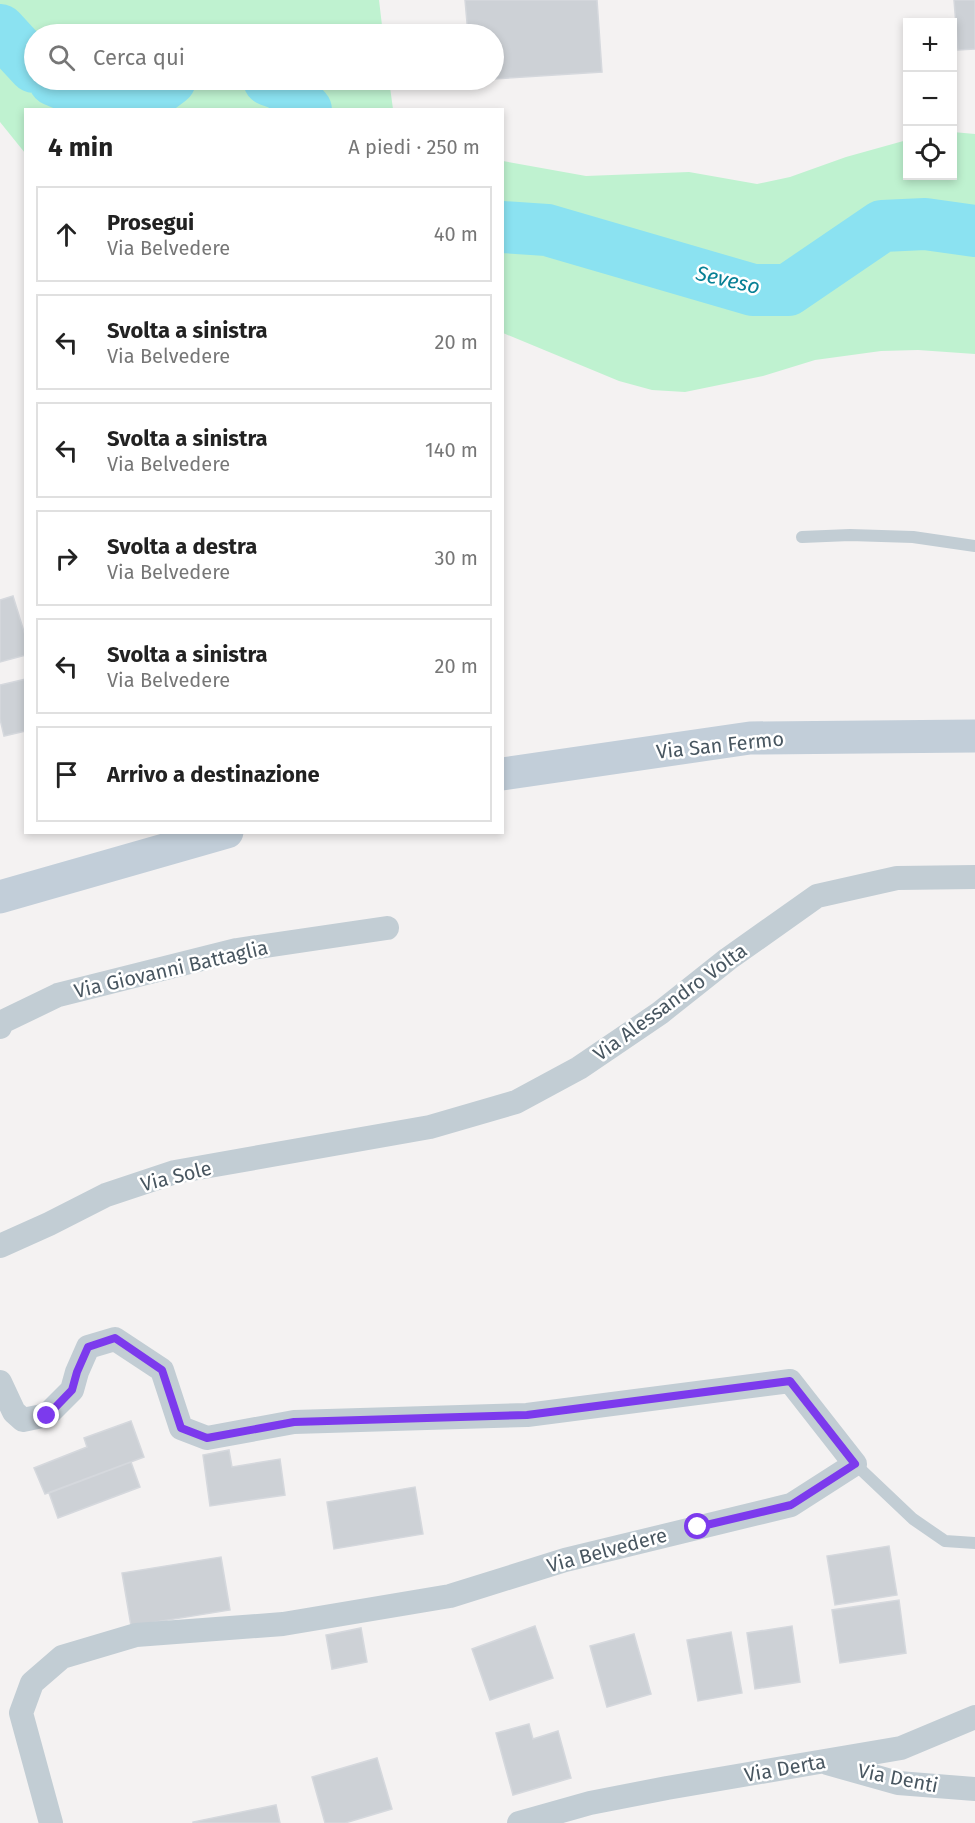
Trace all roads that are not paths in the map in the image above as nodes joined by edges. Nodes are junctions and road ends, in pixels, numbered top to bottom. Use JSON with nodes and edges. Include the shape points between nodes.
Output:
{"nodes":[{"id":1,"x":802,"y":537,"type":"dead end"},
{"id":2,"x":975,"y":546,"type":"edge"},
{"id":3,"x":975,"y":736,"type":"edge"},
{"id":4,"x":504,"y":774,"type":"edge"},
{"id":5,"x":220,"y":834,"type":"edge"},
{"id":6,"x":975,"y":877,"type":"edge"},
{"id":7,"x":0,"y":897,"type":"edge"},
{"id":8,"x":387,"y":928,"type":"dead end"},
{"id":9,"x":0,"y":1027,"type":"edge"},
{"id":10,"x":364,"y":1139,"type":"joint"},
{"id":11,"x":0,"y":1246,"type":"edge"},
{"id":12,"x":0,"y":1382,"type":"edge"},
{"id":13,"x":7,"y":1415,"type":"edge"},
{"id":14,"x":855,"y":1464,"type":"junction"},
{"id":15,"x":975,"y":1544,"type":"edge"},
{"id":16,"x":975,"y":1718,"type":"edge"},
{"id":17,"x":821,"y":1761,"type":"junction"},
{"id":18,"x":975,"y":1789,"type":"edge"},
{"id":19,"x":51,"y":1823,"type":"edge"},
{"id":20,"x":519,"y":1823,"type":"edge"}],
"edges":[{"from":1,"to":2,"type":"lane","via":[[913,537]]},
{"from":3,"to":4,"type":"main road","name":"Via San Fermo","via":[[750,738]]},
{"from":5,"to":7,"type":"main road"},
{"from":6,"to":10,"type":"street","name":"Via Alessandro Volta","via":[[897,878],[817,896],[660,1013],[569,1074],[516,1101],[430,1127]]},
{"from":8,"to":9,"type":"street","name":"Via Giovanni Battaglia","via":[[237,950],[69,992],[2,1022]]},
{"from":10,"to":11,"type":"street","name":"Via Sole","via":[[175,1172],[106,1195]]},
{"from":12,"to":13,"type":"street"},
{"from":13,"to":14,"type":"street","via":[[22,1420],[47,1416],[72,1390],[88,1347],[115,1338],[162,1370],[181,1428],[207,1438],[294,1422],[527,1415],[790,1381]]},
{"from":14,"to":15,"type":"lane","via":[[913,1519],[945,1541]]},
{"from":14,"to":19,"type":"street","name":"Via Belvedere","via":[[791,1505],[565,1560],[450,1596],[283,1624],[136,1635],[62,1657],[32,1683],[21,1713]]},
{"from":16,"to":17,"type":"street","name":"Via Derta","via":[[901,1748]]},
{"from":17,"to":18,"type":"street","name":"Via Denti","via":[[898,1783]]},
{"from":17,"to":20,"type":"street","name":"Via Derta","via":[[591,1803]]}]}
